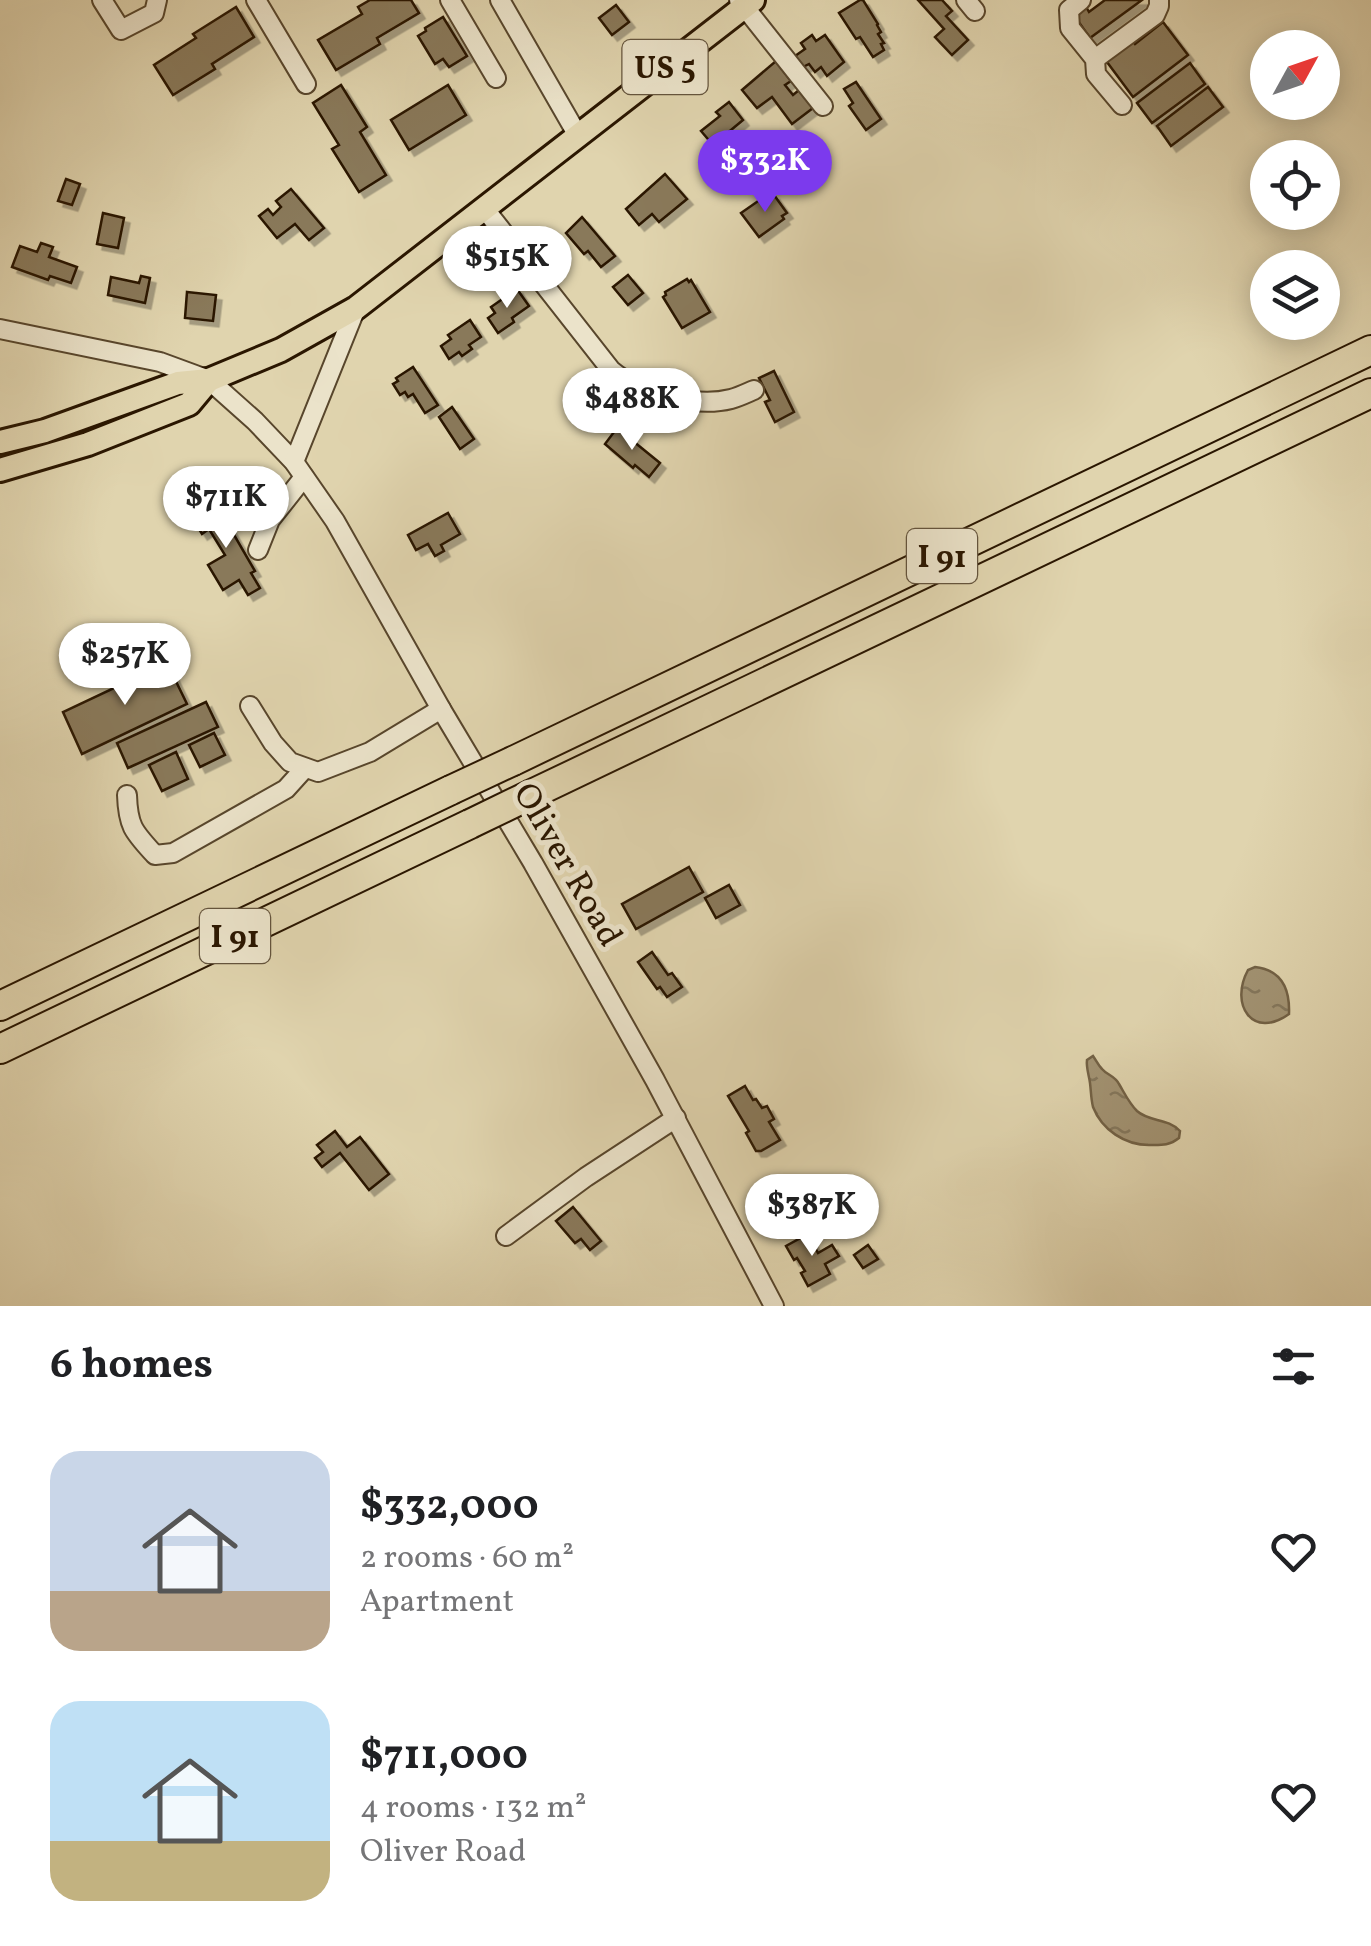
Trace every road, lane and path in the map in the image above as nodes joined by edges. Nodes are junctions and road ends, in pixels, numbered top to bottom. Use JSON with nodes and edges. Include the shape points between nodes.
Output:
{"nodes":[{"id":1,"x":102,"y":0,"type":"edge"},
{"id":2,"x":157,"y":0,"type":"edge"},
{"id":3,"x":256,"y":0,"type":"edge"},
{"id":4,"x":450,"y":0,"type":"edge"},
{"id":5,"x":500,"y":0,"type":"edge"},
{"id":6,"x":1080,"y":0,"type":"edge"},
{"id":7,"x":1159,"y":0,"type":"edge"},
{"id":8,"x":745,"y":2,"type":"edge"},
{"id":9,"x":1095,"y":59,"type":"junction"},
{"id":10,"x":496,"y":78,"type":"dead end"},
{"id":11,"x":306,"y":84,"type":"dead end"},
{"id":12,"x":1122,"y":105,"type":"dead end"},
{"id":13,"x":823,"y":106,"type":"dead end"},
{"id":14,"x":577,"y":134,"type":"junction"},
{"id":15,"x":484,"y":208,"type":"junction"},
{"id":16,"x":356,"y":308,"type":"junction"},
{"id":17,"x":0,"y":328,"type":"edge"},
{"id":18,"x":1371,"y":350,"type":"edge"},
{"id":19,"x":210,"y":380,"type":"junction"},
{"id":20,"x":754,"y":390,"type":"dead end"},
{"id":21,"x":1371,"y":393,"type":"edge"},
{"id":22,"x":46,"y":430,"type":"junction"},
{"id":23,"x":0,"y":442,"type":"edge"},
{"id":24,"x":52,"y":455,"type":"junction"},
{"id":25,"x":299,"y":469,"type":"junction"},
{"id":26,"x":0,"y":470,"type":"edge"},
{"id":27,"x":258,"y":550,"type":"dead end"},
{"id":28,"x":250,"y":706,"type":"dead end"},
{"id":29,"x":441,"y":709,"type":"junction"},
{"id":30,"x":305,"y":768,"type":"junction"},
{"id":31,"x":127,"y":795,"type":"dead end"},
{"id":32,"x":0,"y":1006,"type":"edge"},
{"id":33,"x":0,"y":1049,"type":"edge"},
{"id":34,"x":676,"y":1118,"type":"junction"},
{"id":35,"x":506,"y":1236,"type":"dead end"},
{"id":36,"x":774,"y":1306,"type":"edge"}],
"edges":[{"from":1,"to":2,"type":"street","via":[[121,30],[154,13]]},
{"from":3,"to":11,"type":"street"},
{"from":4,"to":10,"type":"street"},
{"from":5,"to":14,"type":"street"},
{"from":6,"to":9,"type":"street","via":[[1069,10],[1070,28]]},
{"from":7,"to":9,"type":"street","via":[[1155,15]]},
{"from":8,"to":13,"type":"street"},
{"from":8,"to":14,"type":"main road","number":"US 5"},
{"from":9,"to":12,"type":"street","via":[[1096,74]]},
{"from":14,"to":15,"type":"main road","number":"US 5"},
{"from":15,"to":16,"type":"main road","number":"US 5"},
{"from":15,"to":20,"type":"street","via":[[626,382],[705,402]]},
{"from":16,"to":19,"type":"main road","number":"US 5"},
{"from":16,"to":25,"type":"street"},
{"from":17,"to":19,"type":"street","via":[[160,362]]},
{"from":18,"to":32,"type":"highway","number":"I 91","bridge":true},
{"from":19,"to":22,"type":"main road","number":"US 5","via":[[178,383]]},
{"from":19,"to":24,"type":"main road","number":"US 5","via":[[189,404]]},
{"from":19,"to":25,"type":"street","name":"Oliver Road"},
{"from":21,"to":33,"type":"highway","number":"I 91","bridge":true},
{"from":22,"to":23,"type":"main road","number":"US 5"},
{"from":22,"to":24,"type":"main road"},
{"from":24,"to":26,"type":"main road","number":"US 5"},
{"from":25,"to":27,"type":"street"},
{"from":25,"to":29,"type":"street","name":"Oliver Road"},
{"from":28,"to":30,"type":"street","via":[[273,743]]},
{"from":29,"to":30,"type":"street","via":[[370,752],[318,772]]},
{"from":29,"to":34,"type":"street","name":"Oliver Road"},
{"from":30,"to":31,"type":"street","via":[[286,789],[172,852],[154,854],[136,833]]},
{"from":34,"to":35,"type":"street"},
{"from":34,"to":36,"type":"street","name":"Oliver Road"}]}
